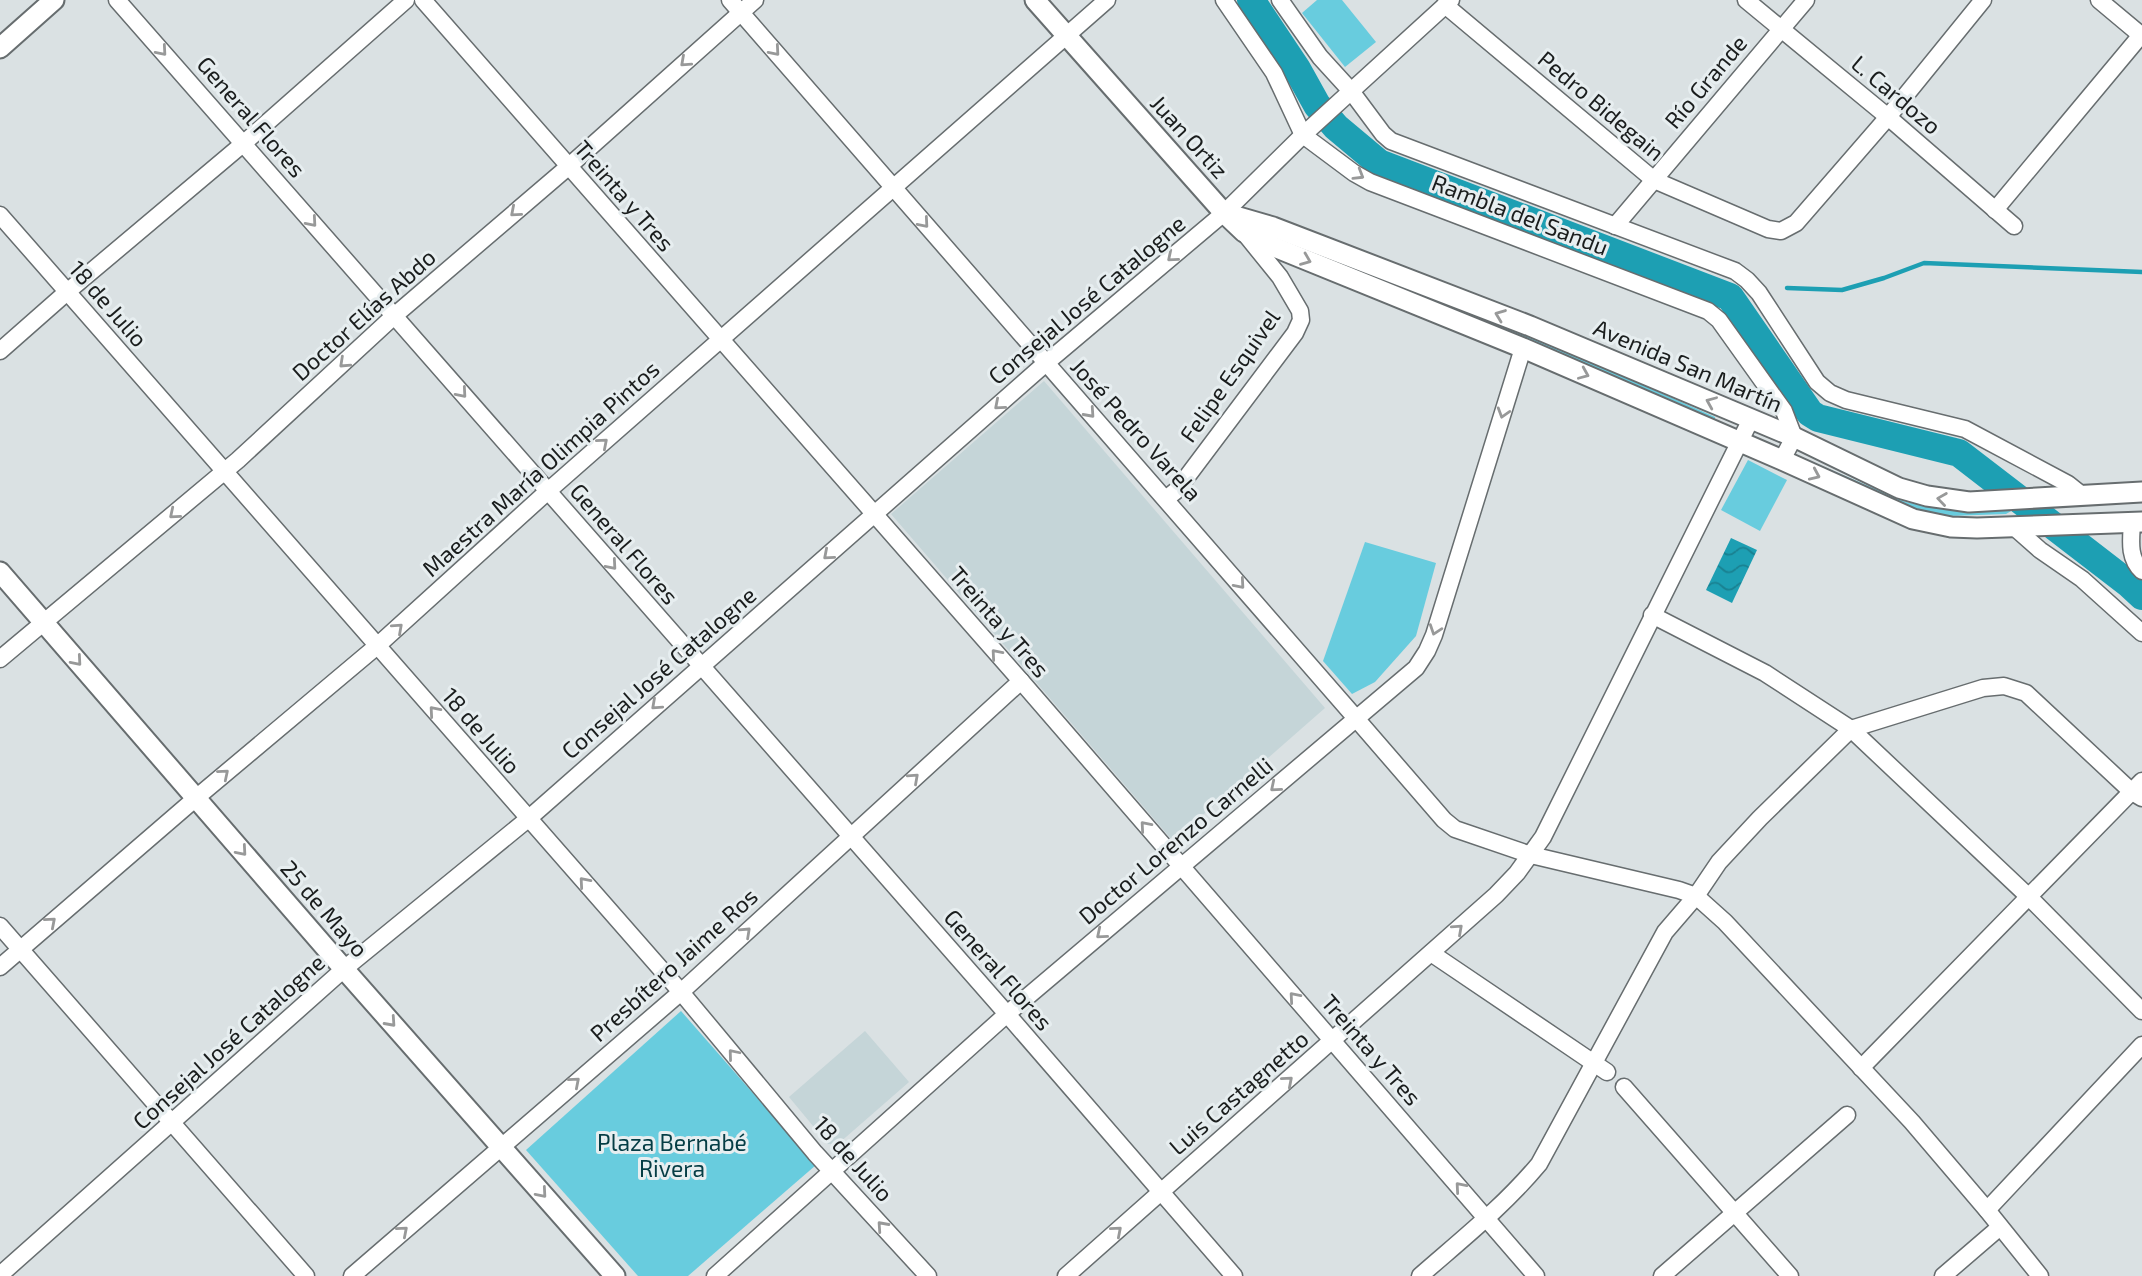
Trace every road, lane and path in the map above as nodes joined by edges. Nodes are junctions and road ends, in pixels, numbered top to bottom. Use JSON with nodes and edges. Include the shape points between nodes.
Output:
{"nodes":[{"id":1,"x":54,"y":0,"type":"edge"},
{"id":2,"x":117,"y":0,"type":"edge"},
{"id":3,"x":406,"y":0,"type":"edge"},
{"id":4,"x":423,"y":0,"type":"edge"},
{"id":5,"x":754,"y":0,"type":"edge"},
{"id":6,"x":1035,"y":0,"type":"edge"},
{"id":7,"x":1107,"y":0,"type":"edge"},
{"id":8,"x":1224,"y":0,"type":"edge"},
{"id":9,"x":1280,"y":0,"type":"edge"},
{"id":10,"x":1746,"y":0,"type":"edge"},
{"id":11,"x":1806,"y":0,"type":"edge"},
{"id":12,"x":1983,"y":0,"type":"edge"},
{"id":13,"x":2099,"y":0,"type":"edge"},
{"id":14,"x":1448,"y":3,"type":"edge"},
{"id":15,"x":735,"y":6,"type":"edge"},
{"id":16,"x":1781,"y":29,"type":"junction"},
{"id":17,"x":2141,"y":35,"type":"edge"},
{"id":18,"x":1066,"y":36,"type":"junction"},
{"id":19,"x":0,"y":48,"type":"edge"},
{"id":20,"x":1347,"y":95,"type":"junction"},
{"id":21,"x":1888,"y":117,"type":"junction"},
{"id":22,"x":1307,"y":132,"type":"junction"},
{"id":23,"x":244,"y":143,"type":"junction"},
{"id":24,"x":568,"y":167,"type":"junction"},
{"id":25,"x":1654,"y":180,"type":"junction"},
{"id":26,"x":893,"y":188,"type":"junction"},
{"id":27,"x":1995,"y":210,"type":"junction"},
{"id":28,"x":1224,"y":213,"type":"junction"},
{"id":29,"x":0,"y":215,"type":"edge"},
{"id":30,"x":1615,"y":226,"type":"junction"},
{"id":31,"x":2014,"y":226,"type":"dead end"},
{"id":32,"x":1244,"y":232,"type":"junction"},
{"id":33,"x":67,"y":292,"type":"junction"},
{"id":34,"x":1300,"y":311,"type":"joint"},
{"id":35,"x":394,"y":316,"type":"junction"},
{"id":36,"x":721,"y":340,"type":"junction"},
{"id":37,"x":1523,"y":348,"type":"junction"},
{"id":38,"x":0,"y":351,"type":"edge"},
{"id":39,"x":1046,"y":363,"type":"junction"},
{"id":40,"x":1751,"y":419,"type":"junction"},
{"id":41,"x":1794,"y":437,"type":"junction"},
{"id":42,"x":1740,"y":442,"type":"junction"},
{"id":43,"x":1782,"y":460,"type":"junction"},
{"id":44,"x":225,"y":472,"type":"junction"},
{"id":45,"x":548,"y":491,"type":"junction"},
{"id":46,"x":2142,"y":492,"type":"edge"},
{"id":47,"x":2078,"y":496,"type":"junction"},
{"id":48,"x":1167,"y":498,"type":"junction"},
{"id":49,"x":874,"y":514,"type":"junction"},
{"id":50,"x":2137,"y":522,"type":"edge"},
{"id":51,"x":2014,"y":527,"type":"junction"},
{"id":52,"x":2142,"y":571,"type":"edge"},
{"id":53,"x":0,"y":572,"type":"edge"},
{"id":54,"x":1652,"y":615,"type":"junction"},
{"id":55,"x":44,"y":622,"type":"junction"},
{"id":56,"x":2142,"y":633,"type":"edge"},
{"id":57,"x":377,"y":646,"type":"junction"},
{"id":58,"x":0,"y":659,"type":"edge"},
{"id":59,"x":700,"y":666,"type":"junction"},
{"id":60,"x":1021,"y":681,"type":"junction"},
{"id":61,"x":1356,"y":719,"type":"junction"},
{"id":62,"x":1851,"y":729,"type":"junction"},
{"id":63,"x":2139,"y":790,"type":"edge"},
{"id":64,"x":196,"y":798,"type":"junction"},
{"id":65,"x":527,"y":819,"type":"junction"},
{"id":66,"x":850,"y":836,"type":"junction"},
{"id":67,"x":1531,"y":855,"type":"junction"},
{"id":68,"x":1180,"y":867,"type":"junction"},
{"id":69,"x":1696,"y":896,"type":"junction"},
{"id":70,"x":2029,"y":897,"type":"junction"},
{"id":71,"x":0,"y":926,"type":"edge"},
{"id":72,"x":20,"y":949,"type":"junction"},
{"id":73,"x":1431,"y":953,"type":"junction"},
{"id":74,"x":0,"y":967,"type":"edge"},
{"id":75,"x":344,"y":970,"type":"junction"},
{"id":76,"x":681,"y":992,"type":"junction"},
{"id":77,"x":2142,"y":1011,"type":"edge"},
{"id":78,"x":1007,"y":1014,"type":"junction"},
{"id":79,"x":1333,"y":1041,"type":"junction"},
{"id":80,"x":2142,"y":1045,"type":"edge"},
{"id":81,"x":1601,"y":1067,"type":"junction"},
{"id":82,"x":1861,"y":1068,"type":"junction"},
{"id":83,"x":1624,"y":1087,"type":"dead end"},
{"id":84,"x":1847,"y":1115,"type":"dead end"},
{"id":85,"x":173,"y":1124,"type":"junction"},
{"id":86,"x":501,"y":1146,"type":"junction"},
{"id":87,"x":833,"y":1172,"type":"junction"},
{"id":88,"x":1161,"y":1192,"type":"junction"},
{"id":89,"x":1987,"y":1210,"type":"junction"},
{"id":90,"x":1735,"y":1213,"type":"junction"},
{"id":91,"x":1487,"y":1218,"type":"junction"},
{"id":92,"x":2000,"y":1227,"type":"junction"},
{"id":93,"x":2,"y":1274,"type":"edge"},
{"id":94,"x":306,"y":1276,"type":"edge"},
{"id":95,"x":352,"y":1276,"type":"edge"},
{"id":96,"x":615,"y":1276,"type":"edge"},
{"id":97,"x":715,"y":1276,"type":"edge"},
{"id":98,"x":928,"y":1276,"type":"edge"},
{"id":99,"x":1066,"y":1276,"type":"edge"},
{"id":100,"x":1234,"y":1276,"type":"edge"},
{"id":101,"x":1420,"y":1276,"type":"edge"},
{"id":102,"x":1536,"y":1276,"type":"edge"},
{"id":103,"x":1662,"y":1276,"type":"edge"},
{"id":104,"x":1790,"y":1276,"type":"edge"},
{"id":105,"x":1943,"y":1276,"type":"edge"},
{"id":106,"x":2040,"y":1276,"type":"edge"}],
"edges":[{"from":1,"to":19,"type":"street"},
{"from":2,"to":23,"type":"street","name":"General Flores","one_way":true},
{"from":3,"to":23,"type":"street"},
{"from":4,"to":24,"type":"street","name":"Treinta y Tres"},
{"from":5,"to":15,"type":"street","name":"Doctor Elías Abdo"},
{"from":6,"to":18,"type":"street","name":"Juan Ortiz"},
{"from":7,"to":18,"type":"street","name":"Maestra María Olimpia Pintos"},
{"from":8,"to":22,"type":"street","name":"Rambla del Sandu"},
{"from":9,"to":20,"type":"street"},
{"from":10,"to":16,"type":"street","name":"L. Cardozo"},
{"from":11,"to":16,"type":"street","name":"Río Grande"},
{"from":12,"to":21,"type":"street"},
{"from":13,"to":17,"type":"street"},
{"from":14,"to":20,"type":"street","name":"Consejal José Catalogne"},
{"from":14,"to":25,"type":"street","name":"Pedro Bidegain"},
{"from":15,"to":24,"type":"street","name":"Doctor Elías Abdo","one_way":true},
{"from":15,"to":26,"type":"street","name":"José Pedro Varela","one_way":true},
{"from":16,"to":21,"type":"street","name":"L. Cardozo"},
{"from":16,"to":25,"type":"street","name":"Río Grande"},
{"from":17,"to":27,"type":"street"},
{"from":18,"to":26,"type":"street","name":"Maestra María Olimpia Pintos"},
{"from":18,"to":28,"type":"street","name":"Juan Ortiz"},
{"from":20,"to":22,"type":"street","name":"Consejal José Catalogne"},
{"from":20,"to":30,"type":"street","via":[[1391,141]]},
{"from":21,"to":25,"type":"street","name":"Pedro Bidegain","via":[[1796,223],[1781,231]]},
{"from":21,"to":27,"type":"street","name":"L. Cardozo"},
{"from":22,"to":28,"type":"street","name":"Consejal José Catalogne"},
{"from":22,"to":41,"type":"street","name":"Rambla del Sandu","one_way":true,"via":[[1370,182],[1708,311],[1784,411]]},
{"from":23,"to":33,"type":"street"},
{"from":23,"to":35,"type":"street","name":"General Flores","one_way":true},
{"from":24,"to":35,"type":"street","name":"Doctor Elías Abdo","one_way":true},
{"from":24,"to":36,"type":"street","name":"Treinta y Tres"},
{"from":25,"to":30,"type":"street","name":"Río Grande"},
{"from":26,"to":36,"type":"street","name":"Maestra María Olimpia Pintos"},
{"from":26,"to":39,"type":"street","name":"José Pedro Varela","one_way":true},
{"from":27,"to":31,"type":"street","name":"L. Cardozo"},
{"from":28,"to":32,"type":"street","name":"Juan Ortiz"},
{"from":28,"to":39,"type":"street","name":"Consejal José Catalogne","one_way":true},
{"from":40,"to":28,"type":"street","name":"Avenida San Martín","one_way":true,"via":[[1530,326],[1273,227]]},
{"from":29,"to":33,"type":"street","name":"18 de Julio"},
{"from":30,"to":47,"type":"street","via":[[1735,271],[1747,280],[1816,382],[1830,393],[1965,429],[2068,484]]},
{"from":32,"to":34,"type":"street","name":"Juan Ortiz"},
{"from":32,"to":37,"type":"street","one_way":true},
{"from":33,"to":38,"type":"street"},
{"from":33,"to":44,"type":"street","name":"18 de Julio"},
{"from":34,"to":48,"type":"street","name":"Felipe Esquivel","via":[[1295,332]]},
{"from":35,"to":44,"type":"street","name":"Doctor Elías Abdo","one_way":true},
{"from":35,"to":45,"type":"street","name":"General Flores","one_way":true},
{"from":45,"to":36,"type":"street","name":"Maestra María Olimpia Pintos","one_way":true},
{"from":36,"to":49,"type":"street","name":"Treinta y Tres"},
{"from":37,"to":42,"type":"street","one_way":true},
{"from":37,"to":61,"type":"street","name":"Doctor Lorenzo Carnelli","one_way":true,"via":[[1427,652],[1416,668]]},
{"from":39,"to":48,"type":"street","name":"José Pedro Varela","one_way":true},
{"from":39,"to":49,"type":"street","name":"Consejal José Catalogne","one_way":true},
{"from":40,"to":41,"type":"street","name":"Avenida San Martín"},
{"from":40,"to":42,"type":"street","name":"Luis Castagnetto"},
{"from":41,"to":43,"type":"street"},
{"from":47,"to":41,"type":"street","name":"Avenida San Martín","one_way":true,"via":[[1969,502],[1927,496],[1899,488]]},
{"from":42,"to":43,"type":"street"},
{"from":42,"to":54,"type":"street","name":"Luis Castagnetto"},
{"from":43,"to":51,"type":"street","one_way":true,"via":[[1913,519],[1951,527]]},
{"from":44,"to":55,"type":"street","name":"Doctor Elías Abdo","one_way":true},
{"from":44,"to":57,"type":"street","name":"18 de Julio"},
{"from":57,"to":45,"type":"street","name":"Maestra María Olimpia Pintos","one_way":true},
{"from":45,"to":59,"type":"street","name":"General Flores","one_way":true},
{"from":46,"to":47,"type":"street","name":"Avenida San Martín"},
{"from":48,"to":61,"type":"street","name":"José Pedro Varela","one_way":true},
{"from":49,"to":59,"type":"street","name":"Consejal José Catalogne","one_way":true},
{"from":60,"to":49,"type":"street","name":"Treinta y Tres","one_way":true},
{"from":50,"to":51,"type":"street"},
{"from":50,"to":52,"type":"street","via":[[2132,555]]},
{"from":51,"to":56,"type":"street"},
{"from":53,"to":55,"type":"street","name":"25 de Mayo"},
{"from":54,"to":62,"type":"street","via":[[1765,673]]},
{"from":54,"to":67,"type":"street","name":"Luis Castagnetto"},
{"from":55,"to":58,"type":"street","name":"Doctor Elías Abdo"},
{"from":55,"to":64,"type":"street","name":"25 de Mayo","one_way":true},
{"from":64,"to":57,"type":"street","name":"Maestra María Olimpia Pintos","one_way":true},
{"from":65,"to":57,"type":"street","name":"18 de Julio","one_way":true},
{"from":59,"to":65,"type":"street","name":"Consejal José Catalogne","one_way":true},
{"from":59,"to":66,"type":"street","name":"General Flores"},
{"from":66,"to":60,"type":"street","name":"Presbítero Jaime Ros","one_way":true},
{"from":68,"to":60,"type":"street","name":"Treinta y Tres","one_way":true},
{"from":61,"to":67,"type":"street","name":"José Pedro Varela","via":[[1455,829]]},
{"from":61,"to":68,"type":"street","name":"Doctor Lorenzo Carnelli","one_way":true},
{"from":62,"to":63,"type":"street","via":[[1983,688],[2004,686],[2026,693]]},
{"from":62,"to":69,"type":"street","via":[[1719,862]]},
{"from":62,"to":70,"type":"street"},
{"from":63,"to":70,"type":"street"},
{"from":72,"to":64,"type":"street","name":"Maestra María Olimpia Pintos","one_way":true},
{"from":64,"to":75,"type":"street","name":"25 de Mayo","one_way":true},
{"from":65,"to":75,"type":"street","name":"Consejal José Catalogne"},
{"from":76,"to":65,"type":"street","name":"18 de Julio","one_way":true},
{"from":76,"to":66,"type":"street","name":"Presbítero Jaime Ros","one_way":true},
{"from":66,"to":78,"type":"street","name":"General Flores"},
{"from":67,"to":69,"type":"street","name":"José Pedro Varela"},
{"from":73,"to":67,"type":"street","name":"Luis Castagnetto","one_way":true,"via":[[1496,895]]},
{"from":68,"to":78,"type":"street","name":"Doctor Lorenzo Carnelli","one_way":true},
{"from":79,"to":68,"type":"street","name":"Treinta y Tres","one_way":true},
{"from":69,"to":81,"type":"street","via":[[1665,932]]},
{"from":69,"to":82,"type":"street"},
{"from":70,"to":77,"type":"street"},
{"from":70,"to":82,"type":"street"},
{"from":71,"to":72,"type":"street"},
{"from":72,"to":74,"type":"street","name":"Maestra María Olimpia Pintos"},
{"from":72,"to":85,"type":"street"},
{"from":73,"to":79,"type":"street","name":"Luis Castagnetto"},
{"from":73,"to":81,"type":"street"},
{"from":75,"to":85,"type":"street","name":"Consejal José Catalogne"},
{"from":75,"to":86,"type":"street","name":"25 de Mayo","one_way":true},
{"from":86,"to":76,"type":"street","name":"Presbítero Jaime Ros","one_way":true},
{"from":87,"to":76,"type":"street","name":"18 de Julio","one_way":true},
{"from":78,"to":87,"type":"street","name":"Doctor Lorenzo Carnelli"},
{"from":78,"to":88,"type":"street","name":"General Flores"},
{"from":88,"to":79,"type":"street","name":"Luis Castagnetto","one_way":true},
{"from":91,"to":79,"type":"street","name":"Treinta y Tres","one_way":true},
{"from":80,"to":89,"type":"street"},
{"from":81,"to":91,"type":"street","via":[[1539,1164]]},
{"from":82,"to":89,"type":"street"},
{"from":83,"to":90,"type":"street"},
{"from":84,"to":90,"type":"street"},
{"from":85,"to":93,"type":"street","name":"Consejal José Catalogne"},
{"from":85,"to":94,"type":"street"},
{"from":95,"to":86,"type":"street","name":"Presbítero Jaime Ros","one_way":true},
{"from":86,"to":96,"type":"street","name":"25 de Mayo","one_way":true},
{"from":87,"to":97,"type":"street","name":"Doctor Lorenzo Carnelli"},
{"from":98,"to":87,"type":"street","name":"18 de Julio","one_way":true},
{"from":99,"to":88,"type":"street","name":"Luis Castagnetto","one_way":true},
{"from":88,"to":100,"type":"street","name":"General Flores"},
{"from":89,"to":92,"type":"street"},
{"from":90,"to":103,"type":"street"},
{"from":90,"to":104,"type":"street"},
{"from":91,"to":101,"type":"street"},
{"from":91,"to":102,"type":"street","name":"Treinta y Tres"},
{"from":92,"to":105,"type":"street"},
{"from":92,"to":106,"type":"street"}]}
